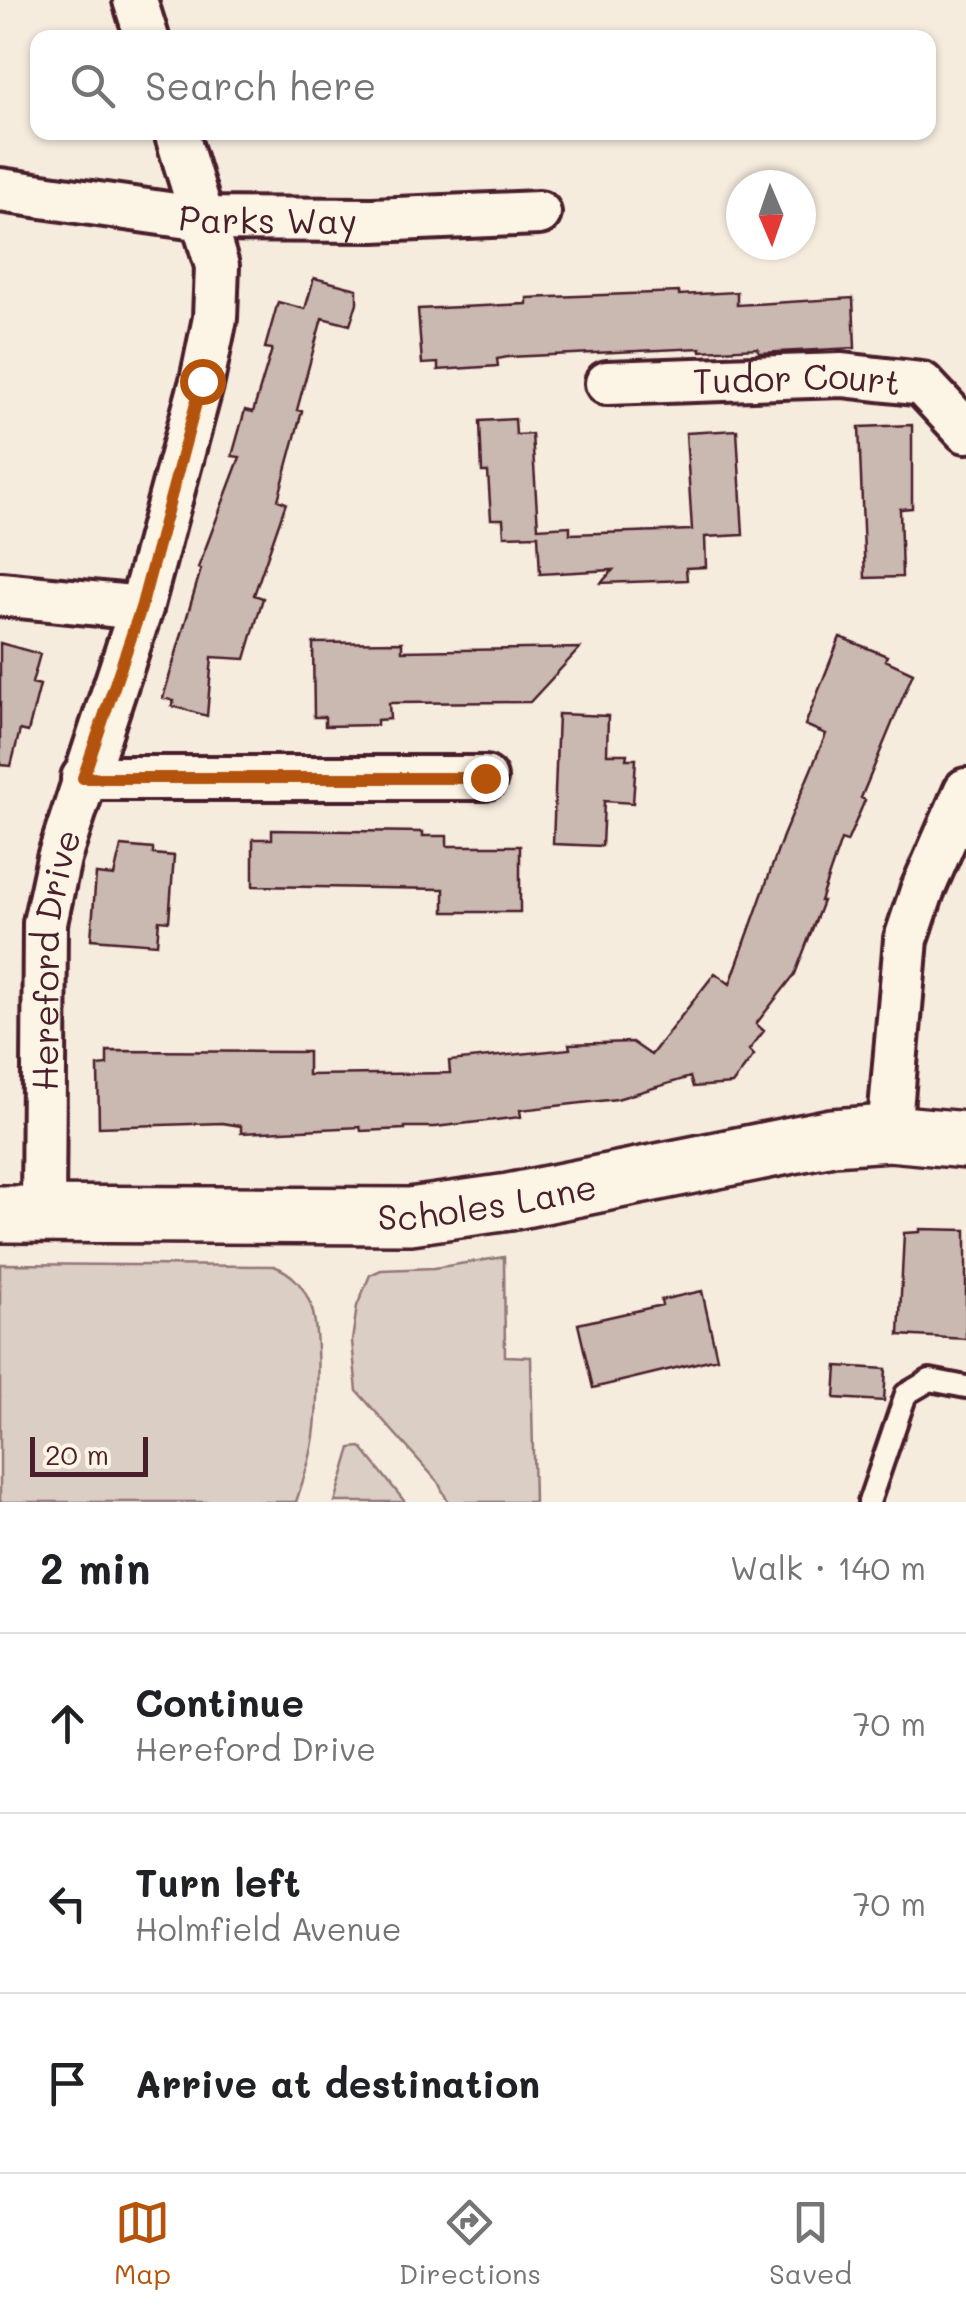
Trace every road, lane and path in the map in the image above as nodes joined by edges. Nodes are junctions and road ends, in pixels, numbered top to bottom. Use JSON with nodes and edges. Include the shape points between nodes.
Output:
{"nodes":[{"id":1,"x":135,"y":0,"type":"edge"},
{"id":2,"x":144,"y":30,"type":"edge"},
{"id":3,"x":179,"y":140,"type":"edge"},
{"id":4,"x":0,"y":190,"type":"edge"},
{"id":5,"x":539,"y":213,"type":"dead end"},
{"id":6,"x":204,"y":219,"type":"junction"},
{"id":7,"x":607,"y":383,"type":"dead end"},
{"id":8,"x":966,"y":431,"type":"edge"},
{"id":9,"x":0,"y":594,"type":"edge"},
{"id":10,"x":141,"y":608,"type":"junction"},
{"id":11,"x":83,"y":778,"type":"junction"},
{"id":12,"x":485,"y":778,"type":"dead end"},
{"id":13,"x":966,"y":790,"type":"edge"},
{"id":14,"x":889,"y":1133,"type":"junction"},
{"id":15,"x":966,"y":1140,"type":"edge"},
{"id":16,"x":22,"y":1214,"type":"edge"},
{"id":17,"x":966,"y":1387,"type":"edge"},
{"id":18,"x":869,"y":1502,"type":"edge"}],
"edges":[{"from":1,"to":2,"type":"street"},
{"from":3,"to":6,"type":"street","name":"Hereford Drive"},
{"from":4,"to":6,"type":"street","name":"Parks Way"},
{"from":5,"to":6,"type":"street","name":"Parks Way"},
{"from":6,"to":10,"type":"street","name":"Hereford Drive","via":[[217,266],[215,318]]},
{"from":7,"to":8,"type":"street","name":"Tudor Court","via":[[842,375],[922,384]]},
{"from":9,"to":10,"type":"street"},
{"from":10,"to":11,"type":"street","name":"Hereford Drive"},
{"from":11,"to":12,"type":"street"},
{"from":11,"to":16,"type":"street","name":"Hereford Drive","via":[[45,923]]},
{"from":13,"to":14,"type":"street","via":[[906,939]]},
{"from":14,"to":15,"type":"main road","name":"Scholes Lane"},
{"from":14,"to":16,"type":"main road","name":"Scholes Lane","via":[[832,1137],[410,1216]]},
{"from":17,"to":18,"type":"lane","via":[[930,1380],[906,1394]]}]}
